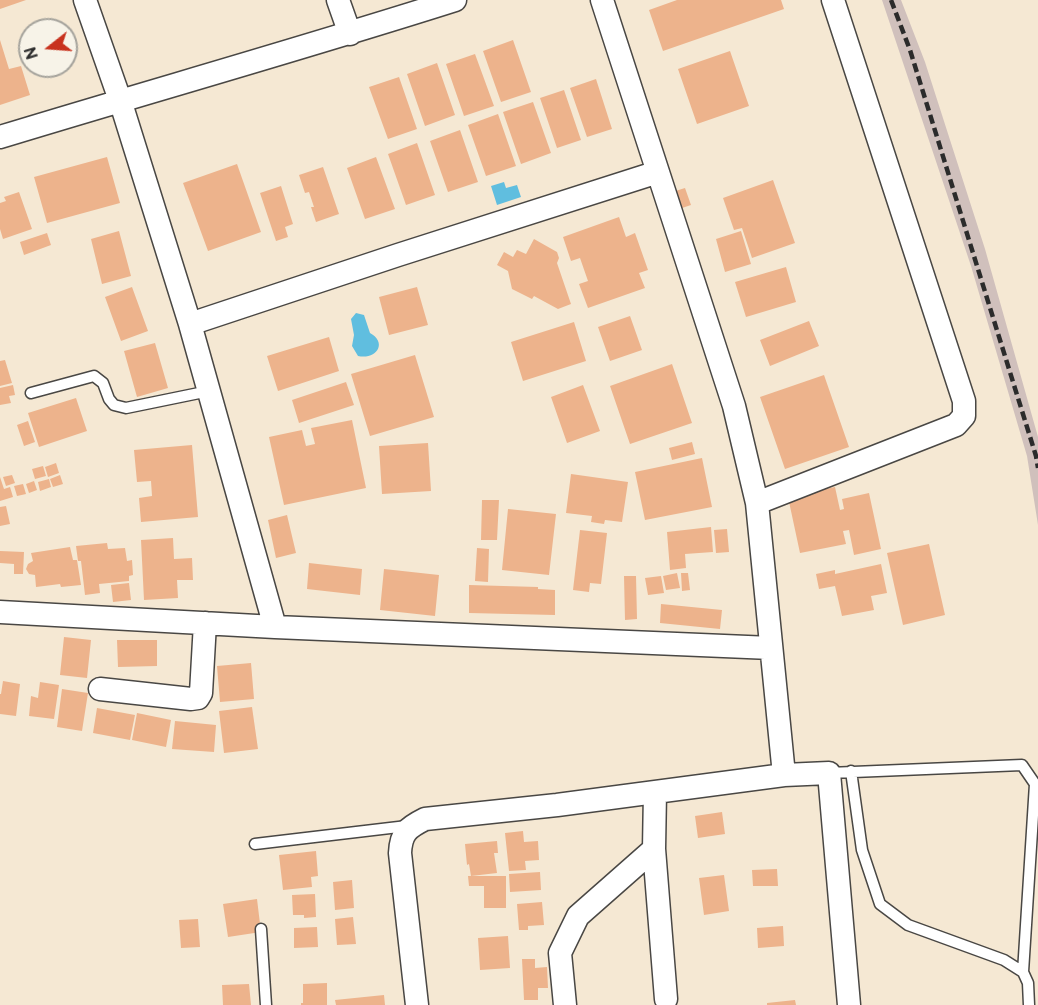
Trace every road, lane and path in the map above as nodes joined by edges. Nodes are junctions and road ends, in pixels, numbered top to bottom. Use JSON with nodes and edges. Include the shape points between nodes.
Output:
{"nodes":[{"id":1,"x":85,"y":0,"type":"edge"},
{"id":2,"x":338,"y":0,"type":"edge"},
{"id":3,"x":455,"y":0,"type":"edge"},
{"id":4,"x":602,"y":0,"type":"edge"},
{"id":5,"x":833,"y":0,"type":"edge"},
{"id":6,"x":350,"y":34,"type":"junction"},
{"id":7,"x":120,"y":100,"type":"junction"},
{"id":8,"x":0,"y":137,"type":"edge"},
{"id":9,"x":658,"y":172,"type":"junction"},
{"id":10,"x":190,"y":324,"type":"junction"},
{"id":11,"x":209,"y":391,"type":"junction"},
{"id":12,"x":31,"y":393,"type":"dead end"},
{"id":13,"x":757,"y":503,"type":"junction"},
{"id":14,"x":0,"y":612,"type":"edge"},
{"id":15,"x":205,"y":623,"type":"junction"},
{"id":16,"x":275,"y":627,"type":"junction"},
{"id":17,"x":771,"y":648,"type":"junction"},
{"id":18,"x":100,"y":689,"type":"dead end"},
{"id":19,"x":840,"y":772,"type":"junction"},
{"id":20,"x":784,"y":775,"type":"junction"},
{"id":21,"x":655,"y":792,"type":"junction"},
{"id":22,"x":411,"y":826,"type":"junction"},
{"id":23,"x":255,"y":844,"type":"dead end"},
{"id":24,"x":654,"y":849,"type":"junction"},
{"id":25,"x":261,"y":929,"type":"dead end"},
{"id":26,"x":1023,"y":972,"type":"junction"},
{"id":27,"x":666,"y":999,"type":"dead end"},
{"id":28,"x":266,"y":1005,"type":"edge"},
{"id":29,"x":417,"y":1005,"type":"edge"},
{"id":30,"x":565,"y":1005,"type":"edge"},
{"id":31,"x":849,"y":1005,"type":"edge"},
{"id":32,"x":1029,"y":1005,"type":"edge"}],
"edges":[{"from":1,"to":7,"type":"street"},
{"from":2,"to":6,"type":"street"},
{"from":3,"to":6,"type":"street"},
{"from":4,"to":9,"type":"street"},
{"from":5,"to":13,"type":"street","via":[[964,401],[964,416],[956,425]]},
{"from":6,"to":7,"type":"street"},
{"from":7,"to":8,"type":"street"},
{"from":7,"to":10,"type":"street"},
{"from":9,"to":10,"type":"street"},
{"from":9,"to":13,"type":"street","via":[[734,406]]},
{"from":10,"to":11,"type":"street"},
{"from":11,"to":12,"type":"lane","via":[[126,408],[114,405],[103,382],[94,376]]},
{"from":11,"to":16,"type":"street"},
{"from":13,"to":17,"type":"street"},
{"from":14,"to":15,"type":"street"},
{"from":15,"to":16,"type":"street"},
{"from":15,"to":18,"type":"street","via":[[198,698]]},
{"from":16,"to":17,"type":"street"},
{"from":17,"to":20,"type":"street"},
{"from":19,"to":20,"type":"street"},
{"from":19,"to":26,"type":"lane","via":[[880,904],[908,925],[1004,960]]},
{"from":19,"to":26,"type":"lane","via":[[1022,765],[1035,784]]},
{"from":19,"to":31,"type":"street"},
{"from":20,"to":21,"type":"street"},
{"from":21,"to":22,"type":"street","via":[[425,819]]},
{"from":21,"to":24,"type":"street"},
{"from":22,"to":23,"type":"lane"},
{"from":22,"to":29,"type":"street","via":[[401,840],[400,853]]},
{"from":24,"to":27,"type":"street"},
{"from":24,"to":30,"type":"street","via":[[578,916],[560,953]]},
{"from":25,"to":28,"type":"lane"},
{"from":26,"to":32,"type":"lane"}]}
